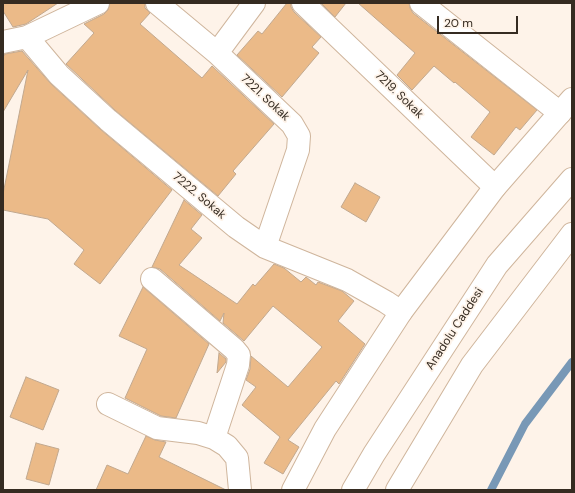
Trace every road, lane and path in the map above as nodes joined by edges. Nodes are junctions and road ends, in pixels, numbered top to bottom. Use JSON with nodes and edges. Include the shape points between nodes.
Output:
{"nodes":[{"id":1,"x":98,"y":3,"type":"edge"},
{"id":2,"x":158,"y":3,"type":"edge"},
{"id":3,"x":254,"y":3,"type":"edge"},
{"id":4,"x":303,"y":3,"type":"edge"},
{"id":5,"x":421,"y":3,"type":"edge"},
{"id":6,"x":27,"y":37,"type":"junction"},
{"id":7,"x":3,"y":42,"type":"edge"},
{"id":8,"x":217,"y":53,"type":"junction"},
{"id":9,"x":566,"y":106,"type":"edge"},
{"id":10,"x":572,"y":179,"type":"edge"},
{"id":11,"x":495,"y":187,"type":"junction"},
{"id":12,"x":572,"y":234,"type":"edge"},
{"id":13,"x":265,"y":248,"type":"junction"},
{"id":14,"x":152,"y":279,"type":"dead end"},
{"id":15,"x":400,"y":312,"type":"junction"},
{"id":16,"x":108,"y":404,"type":"dead end"},
{"id":17,"x":214,"y":438,"type":"junction"},
{"id":18,"x":240,"y":490,"type":"edge"},
{"id":19,"x":293,"y":490,"type":"edge"},
{"id":20,"x":352,"y":490,"type":"edge"},
{"id":21,"x":397,"y":490,"type":"edge"}],
"edges":[{"from":1,"to":6,"type":"main road"},
{"from":2,"to":8,"type":"main road","name":"7221. Sokak"},
{"from":3,"to":8,"type":"main road"},
{"from":4,"to":11,"type":"main road","name":"7219. Sokak"},
{"from":5,"to":9,"type":"main road"},
{"from":6,"to":7,"type":"main road"},
{"from":6,"to":13,"type":"main road","name":"7222. Sokak","via":[[59,75],[108,120],[236,227]]},
{"from":8,"to":13,"type":"main road","name":"7221. Sokak","via":[[292,124],[299,136],[298,150]]},
{"from":9,"to":11,"type":"main road"},
{"from":10,"to":20,"type":"main road","name":"Anadolu Caddesi","via":[[497,265]]},
{"from":11,"to":15,"type":"main road"},
{"from":12,"to":21,"type":"main road","via":[[472,365]]},
{"from":13,"to":15,"type":"main road","name":"7222. Sokak","via":[[347,280]]},
{"from":14,"to":17,"type":"main road","via":[[234,348],[238,355],[238,365]]},
{"from":15,"to":19,"type":"main road","via":[[325,429]]},
{"from":16,"to":17,"type":"main road","via":[[157,428],[198,433]]},
{"from":17,"to":18,"type":"main road","via":[[227,446],[237,458]]}]}
